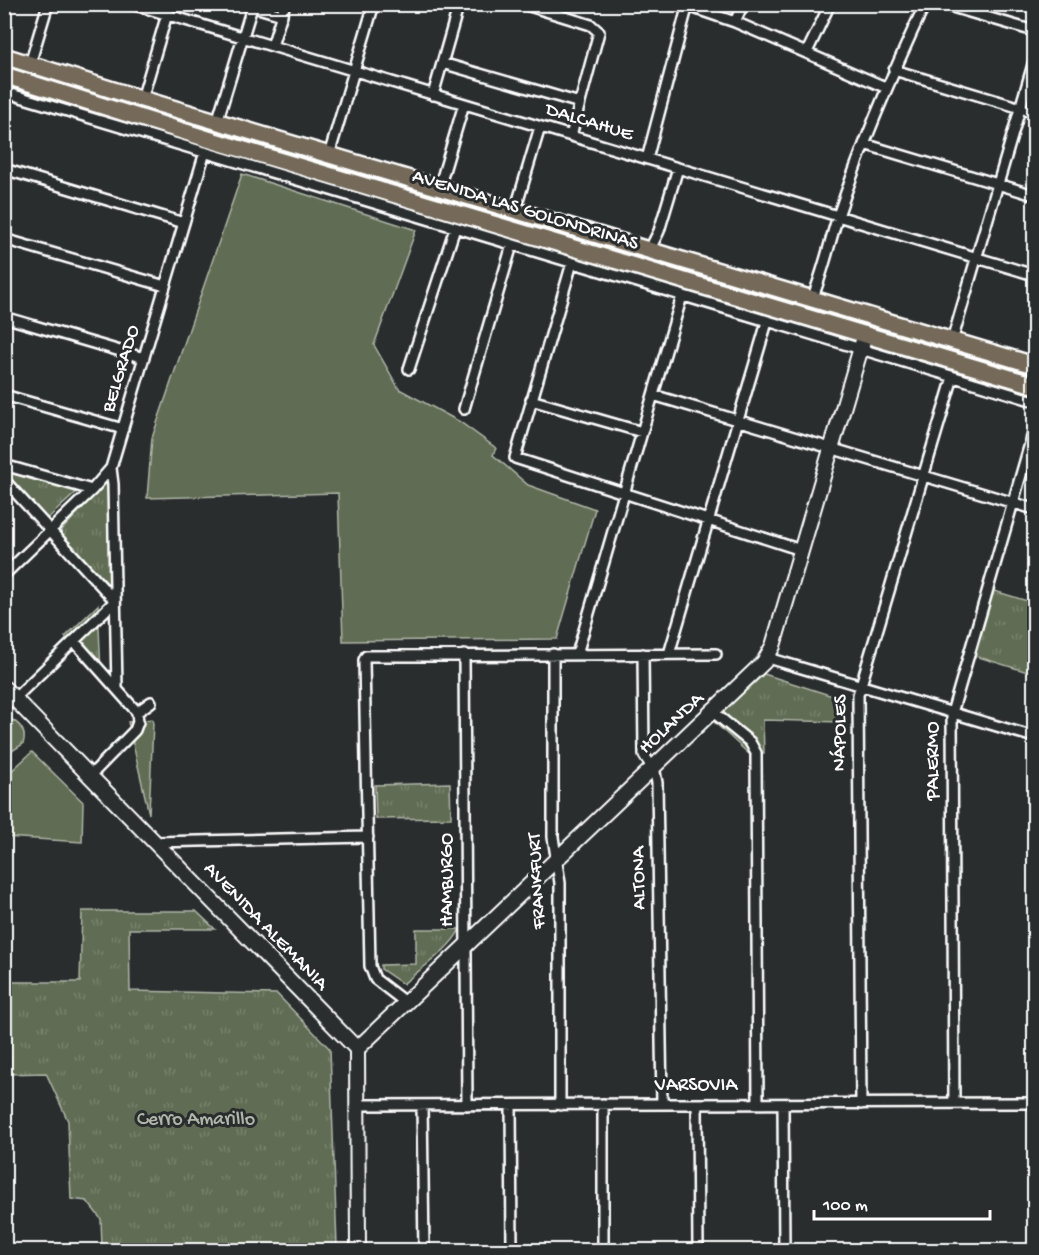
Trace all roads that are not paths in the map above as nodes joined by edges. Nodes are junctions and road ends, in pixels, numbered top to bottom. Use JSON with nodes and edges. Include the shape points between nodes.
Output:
{"nodes":[{"id":1,"x":48,"y":4,"type":"edge"},
{"id":2,"x":170,"y":4,"type":"edge"},
{"id":3,"x":285,"y":4,"type":"edge"},
{"id":4,"x":374,"y":4,"type":"edge"},
{"id":5,"x":459,"y":4,"type":"edge"},
{"id":6,"x":523,"y":4,"type":"edge"},
{"id":7,"x":743,"y":4,"type":"edge"},
{"id":8,"x":830,"y":4,"type":"edge"},
{"id":9,"x":924,"y":4,"type":"edge"},
{"id":10,"x":942,"y":4,"type":"edge"},
{"id":11,"x":134,"y":5,"type":"edge"},
{"id":12,"x":248,"y":5,"type":"edge"},
{"id":13,"x":686,"y":5,"type":"edge"},
{"id":14,"x":167,"y":15,"type":"junction"},
{"id":15,"x":282,"y":15,"type":"junction"},
{"id":16,"x":735,"y":22,"type":"junction"},
{"id":17,"x":1035,"y":31,"type":"edge"},
{"id":18,"x":242,"y":38,"type":"junction"},
{"id":19,"x":272,"y":46,"type":"junction"},
{"id":20,"x":807,"y":52,"type":"junction"},
{"id":21,"x":4,"y":56,"type":"edge"},
{"id":22,"x":1035,"y":62,"type":"edge"},
{"id":23,"x":442,"y":63,"type":"junction"},
{"id":24,"x":30,"y":64,"type":"junction"},
{"id":25,"x":894,"y":70,"type":"junction"},
{"id":26,"x":354,"y":71,"type":"junction"},
{"id":27,"x":4,"y":75,"type":"edge"},
{"id":28,"x":887,"y":88,"type":"junction"},
{"id":29,"x":4,"y":92,"type":"edge"},
{"id":30,"x":433,"y":94,"type":"junction"},
{"id":31,"x":142,"y":99,"type":"junction"},
{"id":32,"x":580,"y":103,"type":"junction"},
{"id":33,"x":464,"y":104,"type":"junction"},
{"id":34,"x":1021,"y":108,"type":"junction"},
{"id":35,"x":1035,"y":112,"type":"edge"},
{"id":36,"x":217,"y":122,"type":"junction"},
{"id":37,"x":540,"y":127,"type":"junction"},
{"id":38,"x":571,"y":136,"type":"junction"},
{"id":39,"x":864,"y":144,"type":"junction"},
{"id":40,"x":205,"y":152,"type":"junction"},
{"id":41,"x":329,"y":155,"type":"junction"},
{"id":42,"x":647,"y":159,"type":"junction"},
{"id":43,"x":678,"y":168,"type":"junction"},
{"id":44,"x":4,"y":169,"type":"edge"},
{"id":45,"x":998,"y":184,"type":"junction"},
{"id":46,"x":439,"y":188,"type":"junction"},
{"id":47,"x":1035,"y":195,"type":"edge"},
{"id":48,"x":515,"y":211,"type":"junction"},
{"id":49,"x":838,"y":216,"type":"junction"},
{"id":50,"x":184,"y":223,"type":"junction"},
{"id":51,"x":455,"y":228,"type":"junction"},
{"id":52,"x":4,"y":239,"type":"edge"},
{"id":53,"x":512,"y":245,"type":"junction"},
{"id":54,"x":649,"y":251,"type":"junction"},
{"id":55,"x":976,"y":257,"type":"junction"},
{"id":56,"x":572,"y":263,"type":"junction"},
{"id":57,"x":1035,"y":275,"type":"edge"},
{"id":58,"x":165,"y":286,"type":"junction"},
{"id":59,"x":682,"y":296,"type":"junction"},
{"id":60,"x":812,"y":299,"type":"junction"},
{"id":61,"x":788,"y":311,"type":"junction"},
{"id":62,"x":4,"y":317,"type":"edge"},
{"id":63,"x":884,"y":320,"type":"junction"},
{"id":64,"x":767,"y":322,"type":"junction"},
{"id":65,"x":865,"y":334,"type":"junction"},
{"id":66,"x":952,"y":341,"type":"junction"},
{"id":67,"x":861,"y":350,"type":"junction"},
{"id":68,"x":144,"y":358,"type":"junction"},
{"id":69,"x":1035,"y":365,"type":"edge"},
{"id":70,"x":409,"y":369,"type":"dead end"},
{"id":71,"x":953,"y":377,"type":"junction"},
{"id":72,"x":1035,"y":385,"type":"edge"},
{"id":73,"x":653,"y":394,"type":"junction"},
{"id":74,"x":4,"y":395,"type":"edge"},
{"id":75,"x":531,"y":400,"type":"junction"},
{"id":76,"x":1035,"y":401,"type":"edge"},
{"id":77,"x":464,"y":409,"type":"dead end"},
{"id":78,"x":738,"y":420,"type":"junction"},
{"id":79,"x":123,"y":429,"type":"junction"},
{"id":80,"x":1035,"y":430,"type":"edge"},
{"id":81,"x":642,"y":432,"type":"junction"},
{"id":82,"x":832,"y":448,"type":"junction"},
{"id":83,"x":4,"y":465,"type":"edge"},
{"id":84,"x":111,"y":468,"type":"junction"},
{"id":85,"x":923,"y":476,"type":"junction"},
{"id":86,"x":4,"y":480,"type":"edge"},
{"id":87,"x":92,"y":490,"type":"junction"},
{"id":88,"x":624,"y":494,"type":"junction"},
{"id":89,"x":1012,"y":503,"type":"junction"},
{"id":90,"x":1035,"y":509,"type":"edge"},
{"id":91,"x":708,"y":520,"type":"junction"},
{"id":92,"x":50,"y":530,"type":"junction"},
{"id":93,"x":801,"y":550,"type":"junction"},
{"id":94,"x":4,"y":575,"type":"edge"},
{"id":95,"x":115,"y":601,"type":"junction"},
{"id":96,"x":74,"y":641,"type":"junction"},
{"id":97,"x":553,"y":654,"type":"junction"},
{"id":98,"x":577,"y":654,"type":"junction"},
{"id":99,"x":643,"y":654,"type":"junction"},
{"id":100,"x":669,"y":654,"type":"junction"},
{"id":101,"x":716,"y":654,"type":"dead end"},
{"id":102,"x":464,"y":655,"type":"junction"},
{"id":103,"x":768,"y":658,"type":"junction"},
{"id":104,"x":860,"y":686,"type":"junction"},
{"id":105,"x":117,"y":688,"type":"junction"},
{"id":106,"x":9,"y":694,"type":"edge"},
{"id":107,"x":151,"y":702,"type":"dead end"},
{"id":108,"x":137,"y":712,"type":"junction"},
{"id":109,"x":713,"y":712,"type":"junction"},
{"id":110,"x":952,"y":713,"type":"junction"},
{"id":111,"x":1035,"y":737,"type":"edge"},
{"id":112,"x":653,"y":769,"type":"junction"},
{"id":113,"x":90,"y":776,"type":"junction"},
{"id":114,"x":368,"y":837,"type":"junction"},
{"id":115,"x":155,"y":842,"type":"junction"},
{"id":116,"x":556,"y":861,"type":"junction"},
{"id":117,"x":466,"y":946,"type":"junction"},
{"id":118,"x":406,"y":1003,"type":"junction"},
{"id":119,"x":357,"y":1049,"type":"junction"},
{"id":120,"x":954,"y":1103,"type":"junction"},
{"id":121,"x":1035,"y":1103,"type":"edge"},
{"id":122,"x":603,"y":1104,"type":"junction"},
{"id":123,"x":662,"y":1104,"type":"junction"},
{"id":124,"x":697,"y":1104,"type":"junction"},
{"id":125,"x":758,"y":1104,"type":"junction"},
{"id":126,"x":783,"y":1104,"type":"junction"},
{"id":127,"x":861,"y":1104,"type":"junction"},
{"id":128,"x":358,"y":1105,"type":"junction"},
{"id":129,"x":422,"y":1105,"type":"junction"},
{"id":130,"x":467,"y":1105,"type":"junction"},
{"id":131,"x":511,"y":1105,"type":"junction"},
{"id":132,"x":560,"y":1105,"type":"junction"},
{"id":133,"x":358,"y":1251,"type":"edge"},
{"id":134,"x":424,"y":1251,"type":"edge"},
{"id":135,"x":512,"y":1251,"type":"edge"},
{"id":136,"x":603,"y":1251,"type":"edge"},
{"id":137,"x":698,"y":1251,"type":"edge"},
{"id":138,"x":783,"y":1251,"type":"edge"}],
"edges":[{"from":1,"to":24,"type":"street"},
{"from":2,"to":14,"type":"street"},
{"from":3,"to":15,"type":"street"},
{"from":4,"to":26,"type":"street"},
{"from":5,"to":23,"type":"street"},
{"from":6,"to":32,"type":"street","via":[[597,30],[598,39]]},
{"from":7,"to":16,"type":"street"},
{"from":8,"to":20,"type":"street"},
{"from":9,"to":25,"type":"street"},
{"from":10,"to":17,"type":"street"},
{"from":11,"to":14,"type":"street","name":"DALCAHUE"},
{"from":12,"to":15,"type":"street"},
{"from":12,"to":18,"type":"street"},
{"from":13,"to":16,"type":"street"},
{"from":13,"to":42,"type":"street"},
{"from":14,"to":18,"type":"street","name":"DALCAHUE"},
{"from":14,"to":31,"type":"street"},
{"from":15,"to":19,"type":"street"},
{"from":16,"to":20,"type":"street"},
{"from":18,"to":19,"type":"street","name":"DALCAHUE"},
{"from":18,"to":36,"type":"street"},
{"from":19,"to":26,"type":"street","name":"DALCAHUE"},
{"from":20,"to":28,"type":"street"},
{"from":21,"to":24,"type":"main road","name":"AVENIDA LAS GOLONDRINAS"},
{"from":22,"to":34,"type":"street"},
{"from":23,"to":30,"type":"street"},
{"from":23,"to":32,"type":"street","name":"DALCAHUE"},
{"from":24,"to":31,"type":"main road","name":"AVENIDA LAS GOLONDRINAS"},
{"from":25,"to":28,"type":"street"},
{"from":25,"to":34,"type":"street"},
{"from":26,"to":30,"type":"street","name":"DALCAHUE"},
{"from":26,"to":41,"type":"street"},
{"from":27,"to":61,"type":"main road","name":"AVENIDA LAS GOLONDRINAS"},
{"from":28,"to":39,"type":"street"},
{"from":29,"to":40,"type":"street","name":"AVENIDA LAS GOLONDRINAS"},
{"from":30,"to":33,"type":"street","name":"DALCAHUE"},
{"from":31,"to":36,"type":"main road","name":"AVENIDA LAS GOLONDRINAS"},
{"from":32,"to":38,"type":"street"},
{"from":33,"to":37,"type":"street","name":"DALCAHUE"},
{"from":33,"to":46,"type":"street"},
{"from":34,"to":35,"type":"street"},
{"from":34,"to":45,"type":"street"},
{"from":36,"to":41,"type":"main road","name":"AVENIDA LAS GOLONDRINAS"},
{"from":37,"to":38,"type":"street","name":"DALCAHUE"},
{"from":37,"to":48,"type":"street"},
{"from":38,"to":42,"type":"street","name":"DALCAHUE"},
{"from":39,"to":45,"type":"street"},
{"from":39,"to":49,"type":"street"},
{"from":40,"to":50,"type":"street","name":"BELGRADO"},
{"from":40,"to":51,"type":"street","name":"AVENIDA LAS GOLONDRINAS"},
{"from":41,"to":46,"type":"main road","name":"AVENIDA LAS GOLONDRINAS"},
{"from":42,"to":43,"type":"street","name":"DALCAHUE"},
{"from":43,"to":49,"type":"street","name":"DALCAHUE"},
{"from":43,"to":54,"type":"street"},
{"from":44,"to":50,"type":"street"},
{"from":45,"to":47,"type":"street"},
{"from":45,"to":55,"type":"street"},
{"from":46,"to":48,"type":"main road","name":"AVENIDA LAS GOLONDRINAS"},
{"from":48,"to":54,"type":"main road","name":"AVENIDA LAS GOLONDRINAS"},
{"from":49,"to":55,"type":"street","name":"DALCAHUE"},
{"from":49,"to":60,"type":"street"},
{"from":50,"to":58,"type":"street","name":"BELGRADO"},
{"from":51,"to":53,"type":"street","name":"AVENIDA LAS GOLONDRINAS"},
{"from":51,"to":70,"type":"street"},
{"from":52,"to":58,"type":"street"},
{"from":53,"to":56,"type":"street","name":"AVENIDA LAS GOLONDRINAS"},
{"from":53,"to":77,"type":"street"},
{"from":54,"to":60,"type":"main road","name":"AVENIDA LAS GOLONDRINAS"},
{"from":55,"to":57,"type":"street","name":"DALCAHUE"},
{"from":55,"to":66,"type":"street"},
{"from":56,"to":59,"type":"street","name":"AVENIDA LAS GOLONDRINAS"},
{"from":56,"to":75,"type":"street"},
{"from":58,"to":68,"type":"street","name":"BELGRADO"},
{"from":59,"to":64,"type":"street","name":"AVENIDA LAS GOLONDRINAS"},
{"from":59,"to":73,"type":"street"},
{"from":60,"to":61,"type":"main road"},
{"from":60,"to":63,"type":"main road","name":"AVENIDA LAS GOLONDRINAS"},
{"from":61,"to":65,"type":"main road","name":"AVENIDA LAS GOLONDRINAS"},
{"from":62,"to":68,"type":"street"},
{"from":63,"to":65,"type":"main road","via":[[872,325]]},
{"from":63,"to":66,"type":"main road","name":"AVENIDA LAS GOLONDRINAS"},
{"from":64,"to":67,"type":"street","name":"AVENIDA LAS GOLONDRINAS"},
{"from":64,"to":78,"type":"street"},
{"from":65,"to":67,"type":"street","name":"HOLANDA"},
{"from":65,"to":72,"type":"main road","name":"AVENIDA LAS GOLONDRINAS"},
{"from":66,"to":69,"type":"main road","name":"AVENIDA LAS GOLONDRINAS"},
{"from":67,"to":71,"type":"street","name":"AVENIDA LAS GOLONDRINAS"},
{"from":67,"to":82,"type":"street","name":"HOLANDA"},
{"from":68,"to":79,"type":"street","name":"BELGRADO"},
{"from":71,"to":76,"type":"street","name":"AVENIDA LAS GOLONDRINAS"},
{"from":71,"to":85,"type":"street","name":"NÁPOLES"},
{"from":73,"to":78,"type":"street"},
{"from":73,"to":81,"type":"street"},
{"from":74,"to":79,"type":"street"},
{"from":75,"to":81,"type":"street"},
{"from":75,"to":88,"type":"street","via":[[514,458]]},
{"from":78,"to":82,"type":"street"},
{"from":78,"to":91,"type":"street"},
{"from":79,"to":84,"type":"street","name":"BELGRADO"},
{"from":80,"to":89,"type":"street","name":"PALERMO"},
{"from":81,"to":88,"type":"street"},
{"from":82,"to":85,"type":"street"},
{"from":82,"to":93,"type":"street","name":"HOLANDA"},
{"from":83,"to":87,"type":"street"},
{"from":84,"to":87,"type":"street"},
{"from":84,"to":95,"type":"street","name":"BELGRADO"},
{"from":85,"to":89,"type":"street"},
{"from":85,"to":104,"type":"street","name":"NÁPOLES"},
{"from":86,"to":92,"type":"street"},
{"from":87,"to":92,"type":"street"},
{"from":88,"to":91,"type":"street"},
{"from":88,"to":98,"type":"street"},
{"from":89,"to":90,"type":"street"},
{"from":89,"to":110,"type":"street","name":"PALERMO"},
{"from":91,"to":93,"type":"street"},
{"from":91,"to":100,"type":"street"},
{"from":92,"to":94,"type":"street"},
{"from":92,"to":95,"type":"street"},
{"from":93,"to":103,"type":"street","name":"HOLANDA"},
{"from":95,"to":96,"type":"street"},
{"from":95,"to":105,"type":"street","name":"BELGRADO"},
{"from":96,"to":105,"type":"street"},
{"from":96,"to":106,"type":"street"},
{"from":97,"to":98,"type":"street"},
{"from":97,"to":102,"type":"street"},
{"from":97,"to":116,"type":"street","name":"FRANKFURT"},
{"from":98,"to":99,"type":"street"},
{"from":99,"to":100,"type":"street"},
{"from":99,"to":112,"type":"street","name":"ALTONA","via":[[644,755]]},
{"from":100,"to":101,"type":"street"},
{"from":102,"to":114,"type":"street","via":[[366,656]]},
{"from":102,"to":117,"type":"street","name":"HAMBURGO"},
{"from":103,"to":104,"type":"street"},
{"from":103,"to":109,"type":"street","name":"HOLANDA"},
{"from":104,"to":110,"type":"street"},
{"from":104,"to":127,"type":"street","name":"NÁPOLES"},
{"from":105,"to":108,"type":"street"},
{"from":106,"to":113,"type":"street","name":"AVENIDA ALEMANIA"},
{"from":107,"to":108,"type":"street"},
{"from":108,"to":113,"type":"street","via":[[135,730]]},
{"from":109,"to":112,"type":"street","name":"HOLANDA"},
{"from":109,"to":125,"type":"street","via":[[750,741],[756,753]]},
{"from":110,"to":111,"type":"street"},
{"from":110,"to":120,"type":"street","name":"PALERMO"},
{"from":112,"to":116,"type":"street","name":"HOLANDA"},
{"from":112,"to":123,"type":"street","name":"ALTONA","via":[[657,783]]},
{"from":113,"to":115,"type":"street","name":"AVENIDA ALEMANIA"},
{"from":114,"to":115,"type":"street"},
{"from":114,"to":118,"type":"street","via":[[371,971],[378,982]]},
{"from":115,"to":119,"type":"street","name":"AVENIDA ALEMANIA"},
{"from":116,"to":117,"type":"street","name":"HOLANDA"},
{"from":116,"to":132,"type":"street","name":"FRANKFURT","via":[[560,883]]},
{"from":117,"to":118,"type":"street","name":"HOLANDA"},
{"from":117,"to":130,"type":"street","name":"HAMBURGO"},
{"from":118,"to":119,"type":"street","name":"HOLANDA"},
{"from":119,"to":128,"type":"street"},
{"from":120,"to":121,"type":"street","name":"VARSOVIA"},
{"from":120,"to":127,"type":"street","name":"VARSOVIA"},
{"from":122,"to":123,"type":"street","name":"VARSOVIA"},
{"from":122,"to":132,"type":"street","name":"VARSOVIA"},
{"from":122,"to":136,"type":"street"},
{"from":123,"to":124,"type":"street","name":"VARSOVIA"},
{"from":124,"to":125,"type":"street","name":"VARSOVIA"},
{"from":124,"to":137,"type":"street"},
{"from":125,"to":126,"type":"street","name":"VARSOVIA"},
{"from":126,"to":127,"type":"street","name":"VARSOVIA"},
{"from":126,"to":138,"type":"street"},
{"from":128,"to":129,"type":"street","name":"VARSOVIA"},
{"from":128,"to":133,"type":"street"},
{"from":129,"to":130,"type":"street","name":"VARSOVIA"},
{"from":129,"to":134,"type":"street"},
{"from":130,"to":131,"type":"street","name":"VARSOVIA"},
{"from":131,"to":132,"type":"street","name":"VARSOVIA"},
{"from":131,"to":135,"type":"street"}]}
